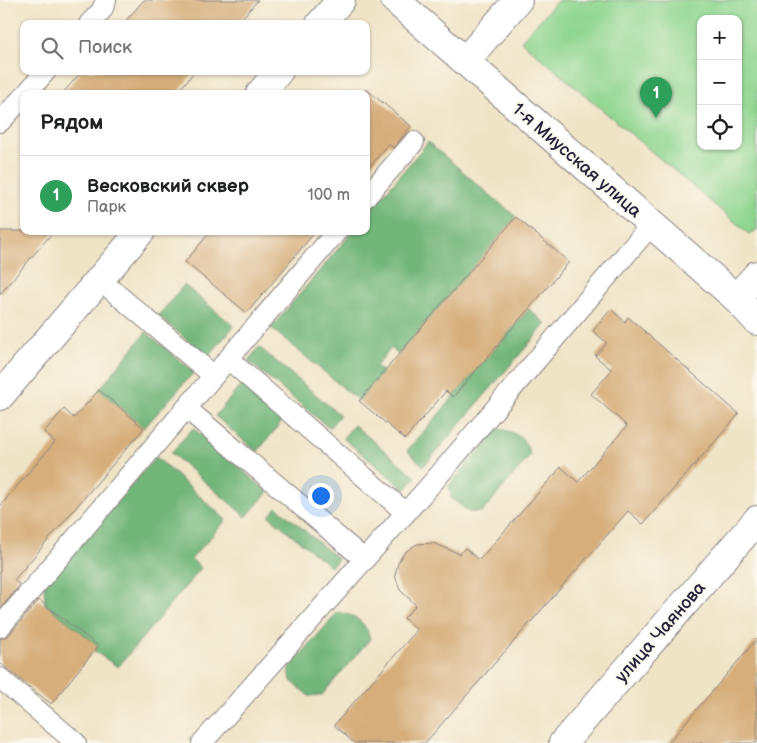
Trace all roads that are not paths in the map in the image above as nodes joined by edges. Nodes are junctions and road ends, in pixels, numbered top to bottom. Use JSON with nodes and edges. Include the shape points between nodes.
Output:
{"nodes":[{"id":1,"x":106,"y":0,"type":"edge"},
{"id":2,"x":341,"y":0,"type":"edge"},
{"id":3,"x":395,"y":0,"type":"edge"},
{"id":4,"x":518,"y":0,"type":"edge"},
{"id":5,"x":93,"y":20,"type":"edge"},
{"id":6,"x":324,"y":20,"type":"edge"},
{"id":7,"x":465,"y":61,"type":"junction"},
{"id":8,"x":42,"y":75,"type":"edge"},
{"id":9,"x":276,"y":75,"type":"edge"},
{"id":10,"x":29,"y":90,"type":"edge"},
{"id":11,"x":263,"y":90,"type":"edge"},
{"id":12,"x":20,"y":100,"type":"edge"},
{"id":13,"x":0,"y":122,"type":"edge"},
{"id":14,"x":414,"y":142,"type":"dead end"},
{"id":15,"x":370,"y":192,"type":"edge"},
{"id":16,"x":651,"y":225,"type":"junction"},
{"id":17,"x":138,"y":235,"type":"edge"},
{"id":18,"x":334,"y":235,"type":"edge"},
{"id":19,"x":757,"y":275,"type":"edge"},
{"id":20,"x":100,"y":280,"type":"junction"},
{"id":21,"x":736,"y":298,"type":"junction"},
{"id":22,"x":757,"y":321,"type":"edge"},
{"id":23,"x":228,"y":358,"type":"junction"},
{"id":24,"x":214,"y":376,"type":"junction"},
{"id":25,"x":0,"y":396,"type":"edge"},
{"id":26,"x":186,"y":408,"type":"junction"},
{"id":27,"x":406,"y":513,"type":"junction"},
{"id":28,"x":757,"y":520,"type":"edge"},
{"id":29,"x":365,"y":560,"type":"junction"},
{"id":30,"x":0,"y":627,"type":"edge"},
{"id":31,"x":0,"y":678,"type":"edge"},
{"id":32,"x":76,"y":743,"type":"edge"},
{"id":33,"x":202,"y":743,"type":"edge"},
{"id":34,"x":563,"y":743,"type":"edge"}],
"edges":[{"from":1,"to":5,"type":"lane"},
{"from":2,"to":6,"type":"street"},
{"from":3,"to":7,"type":"street","name":"1-я Миусская улица"},
{"from":4,"to":7,"type":"street"},
{"from":7,"to":16,"type":"street","name":"1-я Миусская улица"},
{"from":8,"to":10,"type":"lane"},
{"from":9,"to":11,"type":"street"},
{"from":12,"to":13,"type":"lane"},
{"from":14,"to":15,"type":"lane"},
{"from":16,"to":21,"type":"street","name":"1-я Миусская улица"},
{"from":16,"to":27,"type":"lane"},
{"from":17,"to":20,"type":"street"},
{"from":18,"to":23,"type":"lane"},
{"from":19,"to":21,"type":"street"},
{"from":20,"to":24,"type":"lane"},
{"from":20,"to":25,"type":"street"},
{"from":21,"to":22,"type":"street","name":"1-я Миусская улица"},
{"from":23,"to":24,"type":"lane"},
{"from":23,"to":27,"type":"lane"},
{"from":24,"to":26,"type":"lane"},
{"from":26,"to":29,"type":"lane"},
{"from":26,"to":30,"type":"lane"},
{"from":27,"to":29,"type":"lane"},
{"from":28,"to":34,"type":"street","name":"улица Чаянова"},
{"from":29,"to":33,"type":"lane"},
{"from":31,"to":32,"type":"lane"}]}
